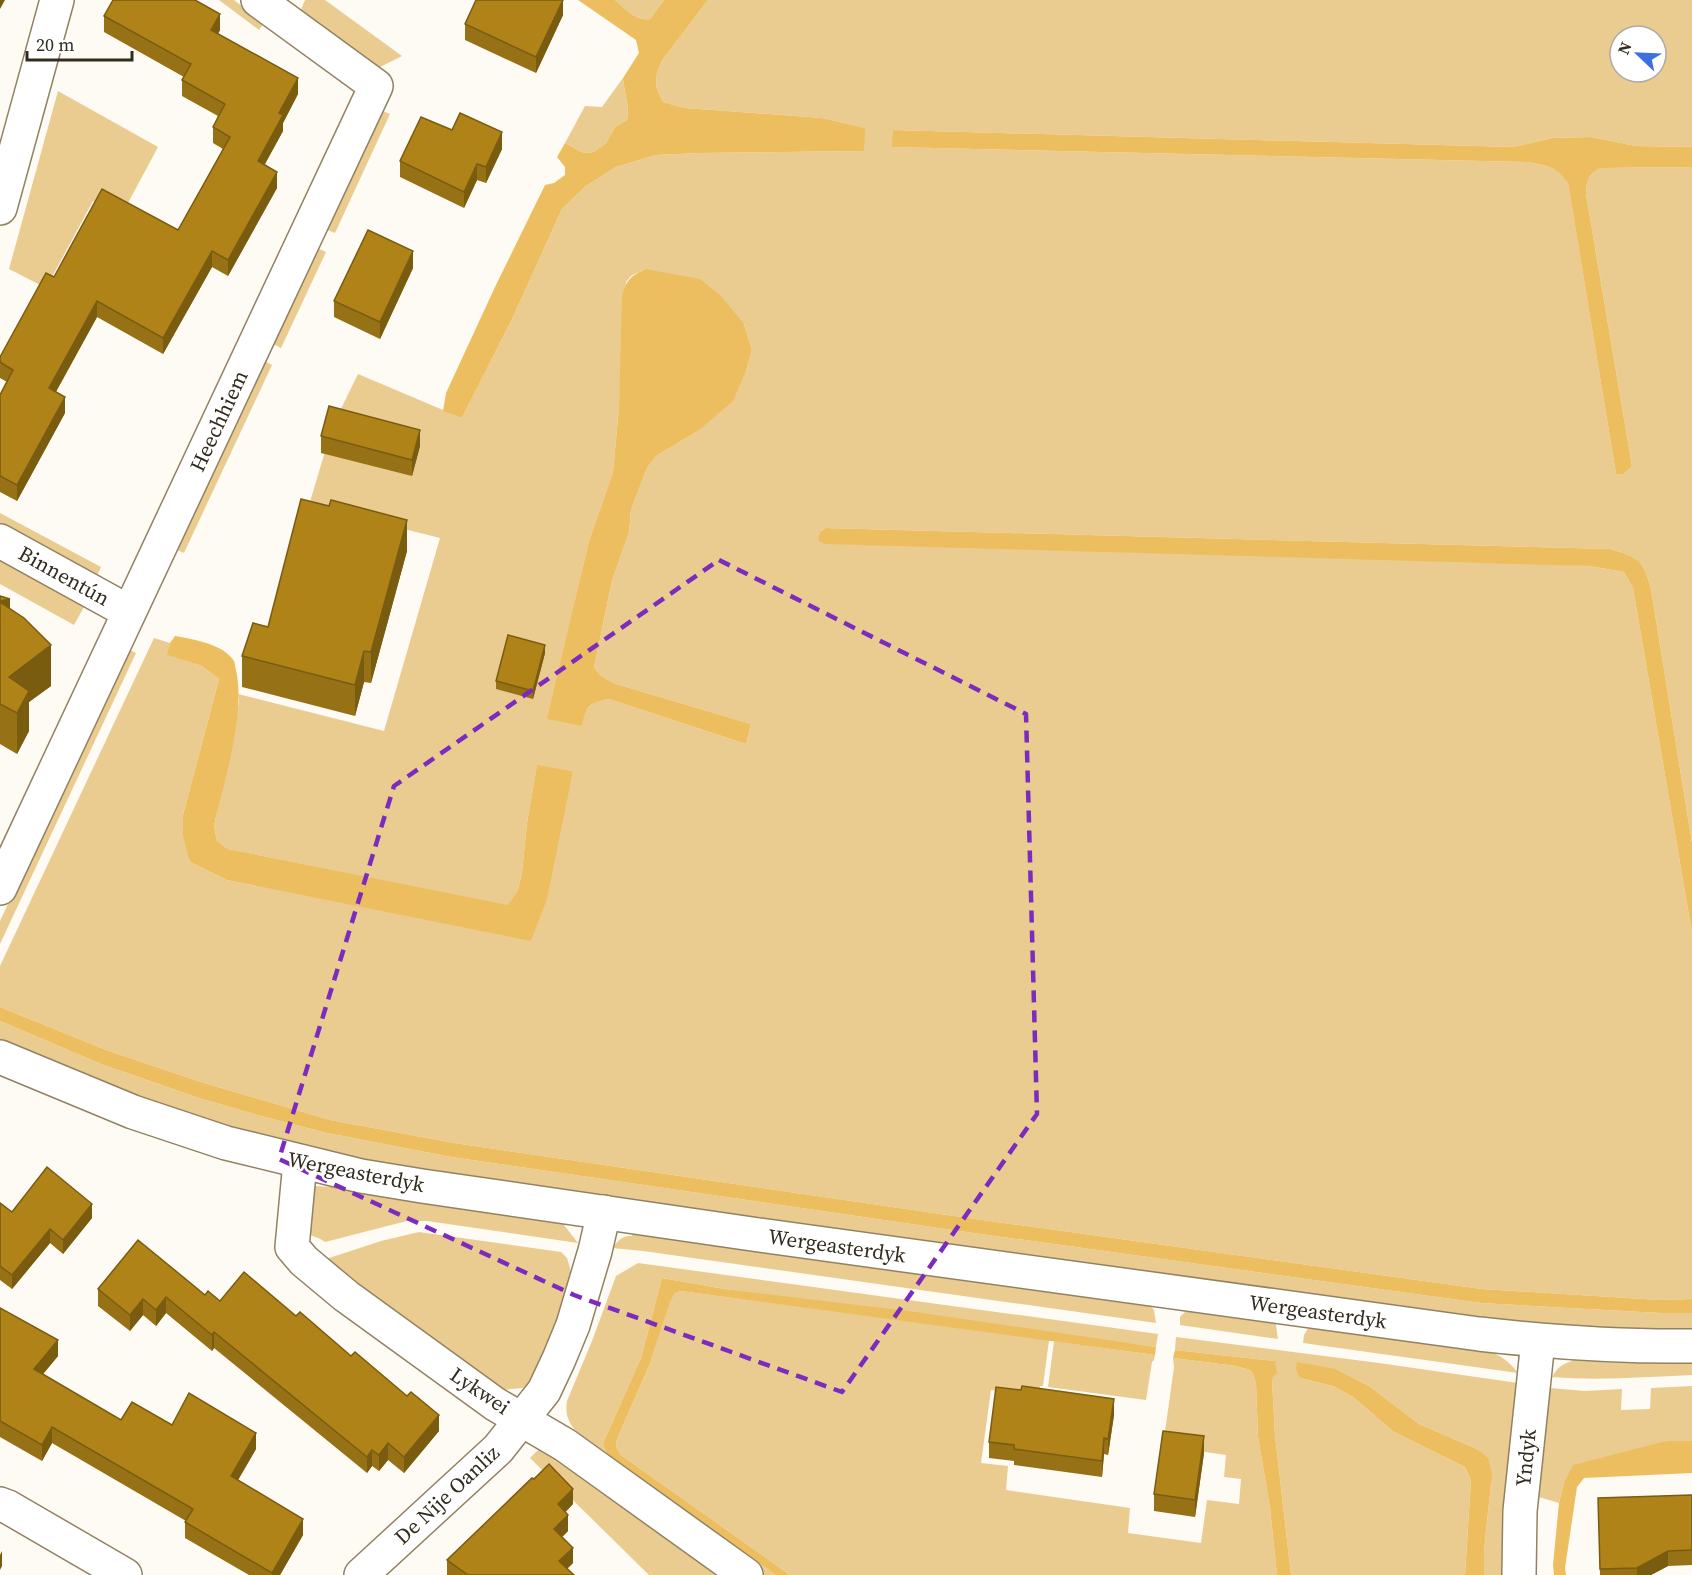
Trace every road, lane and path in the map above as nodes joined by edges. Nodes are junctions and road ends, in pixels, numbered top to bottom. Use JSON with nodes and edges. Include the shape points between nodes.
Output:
{"nodes":[{"id":1,"x":57,"y":0,"type":"edge"},
{"id":2,"x":258,"y":0,"type":"edge"},
{"id":3,"x":0,"y":208,"type":"edge"},
{"id":4,"x":0,"y":541,"type":"edge"},
{"id":5,"x":129,"y":612,"type":"junction"},
{"id":6,"x":0,"y":888,"type":"edge"},
{"id":7,"x":0,"y":1057,"type":"edge"},
{"id":8,"x":300,"y":1162,"type":"junction"},
{"id":9,"x":604,"y":1212,"type":"junction"},
{"id":10,"x":1538,"y":1341,"type":"junction"},
{"id":11,"x":1692,"y":1346,"type":"edge"},
{"id":12,"x":523,"y":1419,"type":"junction"},
{"id":13,"x":0,"y":1504,"type":"edge"},
{"id":14,"x":126,"y":1575,"type":"edge"},
{"id":15,"x":361,"y":1575,"type":"edge"},
{"id":16,"x":746,"y":1575,"type":"edge"},
{"id":17,"x":1519,"y":1575,"type":"edge"}],
"edges":[{"from":1,"to":3,"type":"street"},
{"from":2,"to":5,"type":"street","name":"Heechhiem","via":[[376,86]]},
{"from":4,"to":5,"type":"street","name":"Binnentún"},
{"from":5,"to":6,"type":"street","name":"Heechhiem"},
{"from":7,"to":8,"type":"street","name":"Wergeasterdyk","via":[[132,1112]]},
{"from":8,"to":9,"type":"street","name":"Wergeasterdyk","via":[[361,1176]]},
{"from":8,"to":12,"type":"street","name":"Lykwei","via":[[292,1247],[304,1261],[495,1404]]},
{"from":9,"to":10,"type":"street","name":"Wergeasterdyk"},
{"from":9,"to":12,"type":"street","name":"De Nije Oanliz","via":[[560,1359],[544,1391]]},
{"from":10,"to":11,"type":"street","name":"Wergeasterdyk"},
{"from":10,"to":17,"type":"street","name":"Yndyk","via":[[1520,1511]]},
{"from":12,"to":15,"type":"street","name":"De Nije Oanliz","via":[[498,1449]]},
{"from":12,"to":16,"type":"street","name":"Lykwei"},
{"from":13,"to":14,"type":"street"}]}
